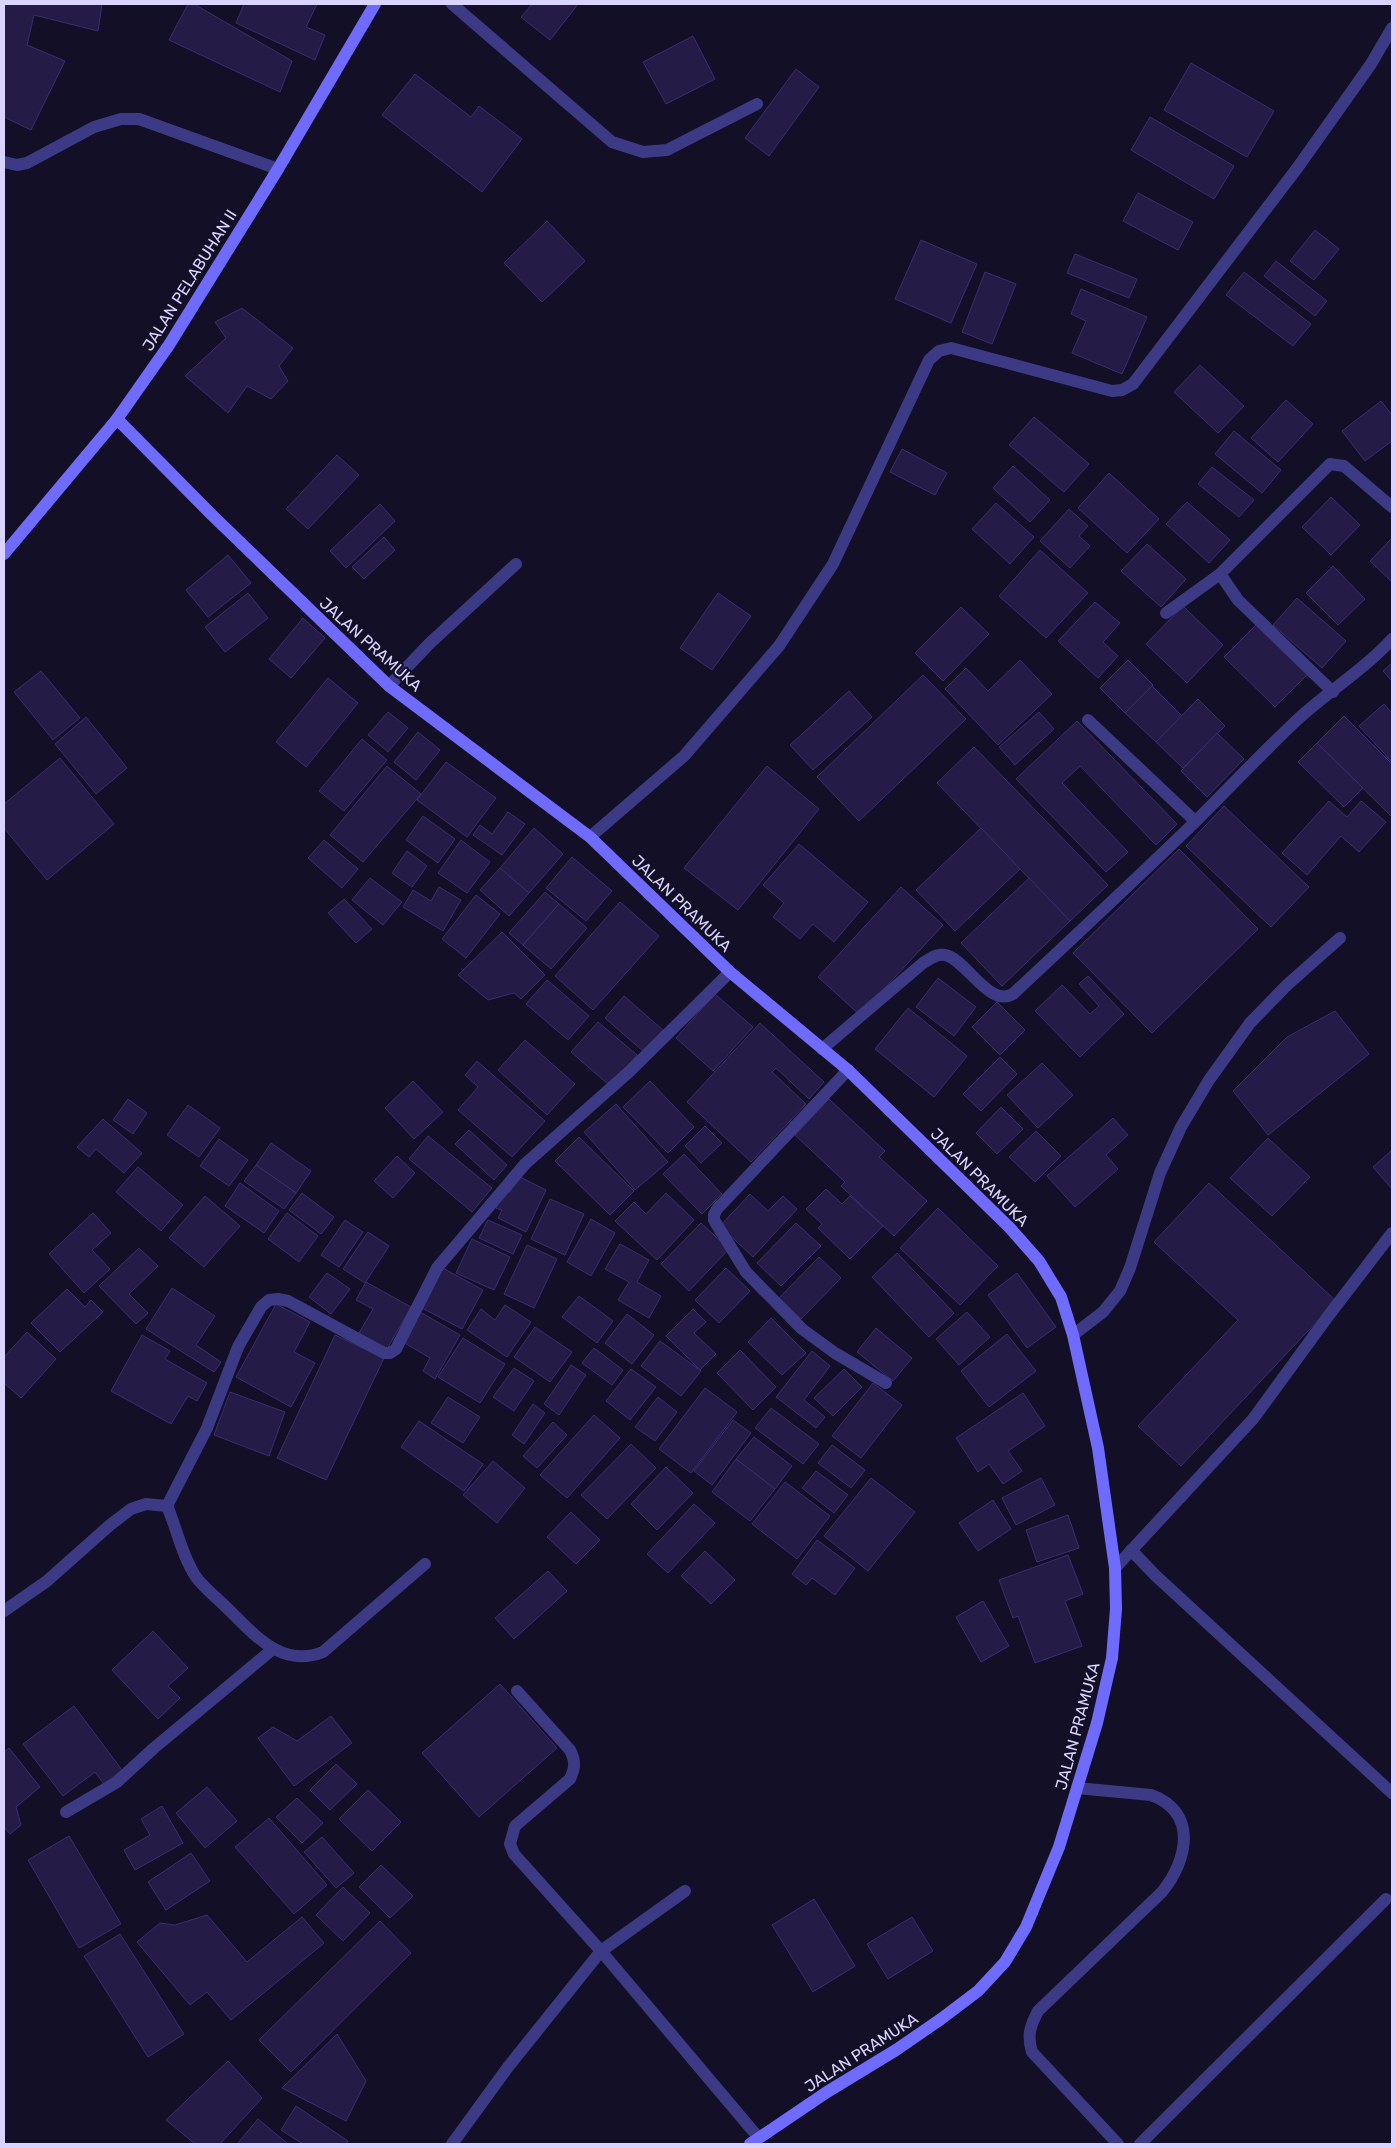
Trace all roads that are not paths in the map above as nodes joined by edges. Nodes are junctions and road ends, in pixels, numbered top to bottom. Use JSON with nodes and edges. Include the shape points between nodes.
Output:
{"nodes":[{"id":1,"x":375,"y":4,"type":"edge"},
{"id":2,"x":452,"y":4,"type":"edge"},
{"id":3,"x":1392,"y":28,"type":"edge"},
{"id":4,"x":757,"y":104,"type":"dead end"},
{"id":5,"x":4,"y":162,"type":"edge"},
{"id":6,"x":278,"y":169,"type":"junction"},
{"id":7,"x":117,"y":419,"type":"junction"},
{"id":8,"x":1392,"y":507,"type":"edge"},
{"id":9,"x":4,"y":554,"type":"edge"},
{"id":10,"x":516,"y":564,"type":"dead end"},
{"id":11,"x":1220,"y":574,"type":"junction"},
{"id":12,"x":1166,"y":613,"type":"dead end"},
{"id":13,"x":1392,"y":638,"type":"edge"},
{"id":14,"x":389,"y":686,"type":"junction"},
{"id":15,"x":1333,"y":692,"type":"junction"},
{"id":16,"x":1088,"y":720,"type":"dead end"},
{"id":17,"x":1195,"y":821,"type":"junction"},
{"id":18,"x":590,"y":837,"type":"junction"},
{"id":19,"x":1340,"y":938,"type":"dead end"},
{"id":20,"x":730,"y":972,"type":"junction"},
{"id":21,"x":822,"y":1049,"type":"junction"},
{"id":22,"x":848,"y":1070,"type":"junction"},
{"id":23,"x":1392,"y":1233,"type":"edge"},
{"id":24,"x":1073,"y":1335,"type":"junction"},
{"id":25,"x":886,"y":1383,"type":"dead end"},
{"id":26,"x":166,"y":1506,"type":"junction"},
{"id":27,"x":1131,"y":1550,"type":"junction"},
{"id":28,"x":425,"y":1564,"type":"dead end"},
{"id":29,"x":1115,"y":1568,"type":"junction"},
{"id":30,"x":4,"y":1611,"type":"edge"},
{"id":31,"x":273,"y":1649,"type":"junction"},
{"id":32,"x":517,"y":1690,"type":"dead end"},
{"id":33,"x":1077,"y":1788,"type":"junction"},
{"id":34,"x":1392,"y":1793,"type":"edge"},
{"id":35,"x":66,"y":1812,"type":"dead end"},
{"id":36,"x":685,"y":1891,"type":"dead end"},
{"id":37,"x":1386,"y":1899,"type":"dead end"},
{"id":38,"x":601,"y":1951,"type":"junction"},
{"id":39,"x":754,"y":2141,"type":"edge"},
{"id":40,"x":452,"y":2144,"type":"edge"},
{"id":41,"x":1118,"y":2144,"type":"edge"},
{"id":42,"x":1140,"y":2144,"type":"edge"}],
"edges":[{"from":1,"to":6,"type":"street","name":"JALAN PELABUHAN II"},
{"from":2,"to":4,"type":"street","via":[[612,142],[644,152],[667,150]]},
{"from":3,"to":18,"type":"street","via":[[1371,64],[1298,167],[1133,384],[1112,391],[951,348],[939,351],[929,360],[833,564],[778,646],[684,756]]},
{"from":5,"to":6,"type":"street","via":[[27,163],[94,127],[122,119],[139,119]]},
{"from":6,"to":7,"type":"street","name":"JALAN PELABUHAN II","via":[[169,345]]},
{"from":7,"to":9,"type":"street","name":"JALAN PELABUHAN II"},
{"from":7,"to":14,"type":"street","name":"JALAN PRAMUKA"},
{"from":8,"to":11,"type":"street","via":[[1344,466],[1330,464]]},
{"from":10,"to":14,"type":"street","via":[[430,643]]},
{"from":11,"to":12,"type":"street"},
{"from":11,"to":15,"type":"street","via":[[1238,600]]},
{"from":13,"to":15,"type":"street"},
{"from":14,"to":18,"type":"street","name":"JALAN PRAMUKA"},
{"from":15,"to":17,"type":"street","via":[[1298,719]]},
{"from":16,"to":17,"type":"street"},
{"from":17,"to":21,"type":"street","via":[[1007,997],[997,996],[950,957],[940,955],[923,963]]},
{"from":18,"to":20,"type":"street","name":"JALAN PRAMUKA"},
{"from":19,"to":24,"type":"street","via":[[1287,985],[1250,1024],[1209,1080],[1181,1127],[1160,1173],[1120,1291],[1103,1312]]},
{"from":20,"to":21,"type":"street","name":"JALAN PRAMUKA"},
{"from":20,"to":26,"type":"street","via":[[630,1071],[525,1164],[437,1268],[396,1349],[384,1353],[288,1301],[269,1300],[261,1307],[238,1347],[206,1428]]},
{"from":21,"to":22,"type":"street","name":"JALAN PRAMUKA"},
{"from":22,"to":24,"type":"street","name":"JALAN PRAMUKA","via":[[986,1203],[1039,1261],[1060,1297]]},
{"from":22,"to":25,"type":"street","via":[[717,1209],[714,1220],[746,1272],[802,1329]]},
{"from":23,"to":27,"type":"street","via":[[1253,1419]]},
{"from":24,"to":29,"type":"street","name":"JALAN PRAMUKA","via":[[1098,1448]]},
{"from":26,"to":30,"type":"street","via":[[146,1504],[131,1510],[47,1581]]},
{"from":26,"to":31,"type":"street","via":[[197,1577],[240,1622]]},
{"from":27,"to":29,"type":"street"},
{"from":27,"to":34,"type":"street"},
{"from":28,"to":31,"type":"street","via":[[323,1652],[309,1658]]},
{"from":29,"to":33,"type":"street","name":"JALAN PRAMUKA","via":[[1112,1658]]},
{"from":31,"to":35,"type":"street","via":[[117,1782]]},
{"from":32,"to":38,"type":"street","via":[[570,1750],[575,1768],[570,1779],[515,1826],[510,1844],[514,1854]]},
{"from":33,"to":39,"type":"street","name":"JALAN PRAMUKA","via":[[1043,1888],[1026,1927],[1005,1962],[978,1991],[942,2019]]},
{"from":33,"to":41,"type":"street","via":[[1144,1794],[1162,1799],[1175,1811],[1183,1831],[1181,1863],[1173,1879],[1038,2011],[1030,2025],[1028,2040],[1032,2052]]},
{"from":36,"to":38,"type":"street"},
{"from":37,"to":42,"type":"street"},
{"from":38,"to":39,"type":"street"},
{"from":38,"to":40,"type":"street","via":[[508,2067]]}]}
